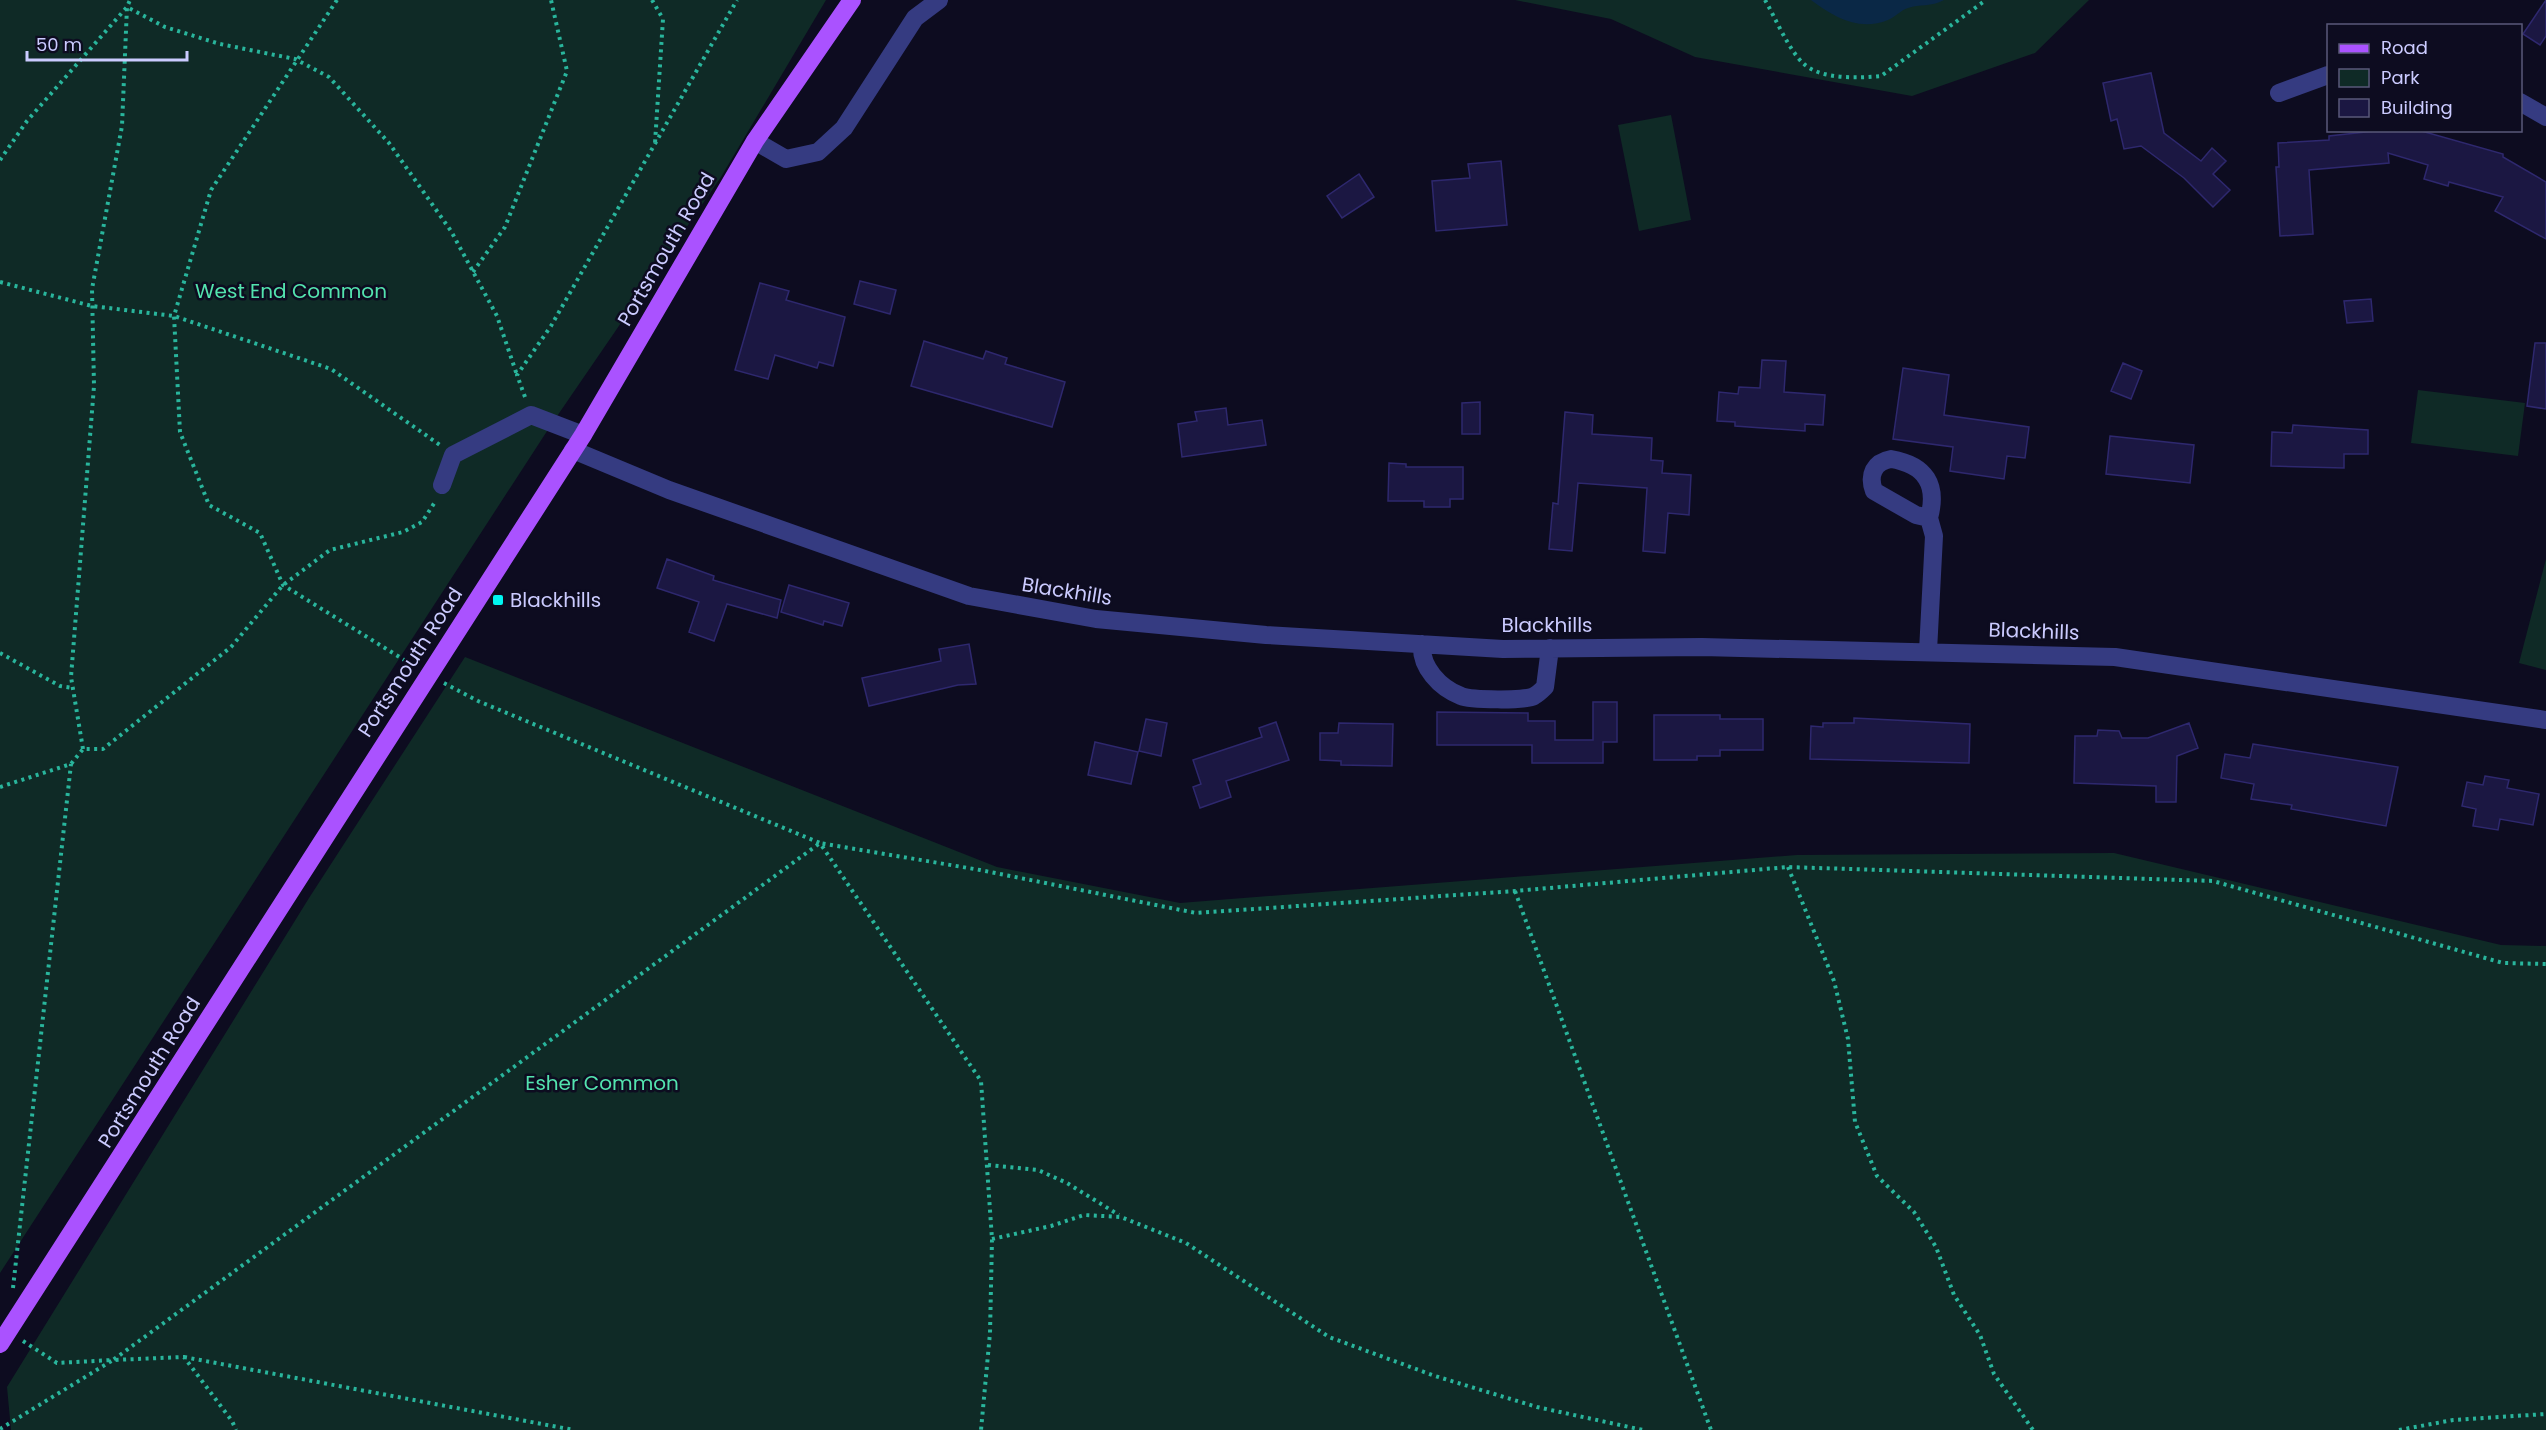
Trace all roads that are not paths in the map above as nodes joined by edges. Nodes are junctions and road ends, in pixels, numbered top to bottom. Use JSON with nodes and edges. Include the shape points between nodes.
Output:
{"nodes":[{"id":1,"x":852,"y":0,"type":"edge"},
{"id":2,"x":939,"y":0,"type":"edge"},
{"id":3,"x":2327,"y":75,"type":"edge"},
{"id":4,"x":2280,"y":93,"type":"dead end"},
{"id":5,"x":2522,"y":103,"type":"edge"},
{"id":6,"x":2546,"y":117,"type":"edge"},
{"id":7,"x":755,"y":141,"type":"junction"},
{"id":8,"x":583,"y":435,"type":"junction"},
{"id":9,"x":573,"y":450,"type":"junction"},
{"id":10,"x":442,"y":484,"type":"road end"},
{"id":11,"x":1929,"y":518,"type":"dead end"},
{"id":12,"x":1422,"y":644,"type":"junction"},
{"id":13,"x":1550,"y":648,"type":"junction"},
{"id":14,"x":1928,"y":651,"type":"junction"},
{"id":15,"x":2546,"y":720,"type":"edge"},
{"id":16,"x":4,"y":1337,"type":"edge"}],
"edges":[{"from":1,"to":7,"type":"main road","name":"Portsmouth Road"},
{"from":2,"to":7,"type":"street","via":[[915,18],[844,128],[818,152],[786,159]]},
{"from":3,"to":4,"type":"street"},
{"from":5,"to":6,"type":"street"},
{"from":7,"to":8,"type":"main road","name":"Portsmouth Road"},
{"from":8,"to":9,"type":"main road","name":"Portsmouth Road"},
{"from":8,"to":10,"type":"street","via":[[531,415],[453,454]]},
{"from":9,"to":12,"type":"street","name":"Blackhills","via":[[669,490],[969,596],[1164,627]]},
{"from":9,"to":16,"type":"main road","name":"Portsmouth Road"},
{"from":11,"to":14,"type":"street","via":[[1934,536]]},
{"from":12,"to":13,"type":"street","name":"Blackhills"},
{"from":12,"to":13,"type":"street","via":[[1421,654],[1434,678],[1463,698],[1534,697],[1545,687]]},
{"from":13,"to":14,"type":"street","name":"Blackhills"},
{"from":14,"to":15,"type":"street","name":"Blackhills","via":[[2115,657]]}]}
